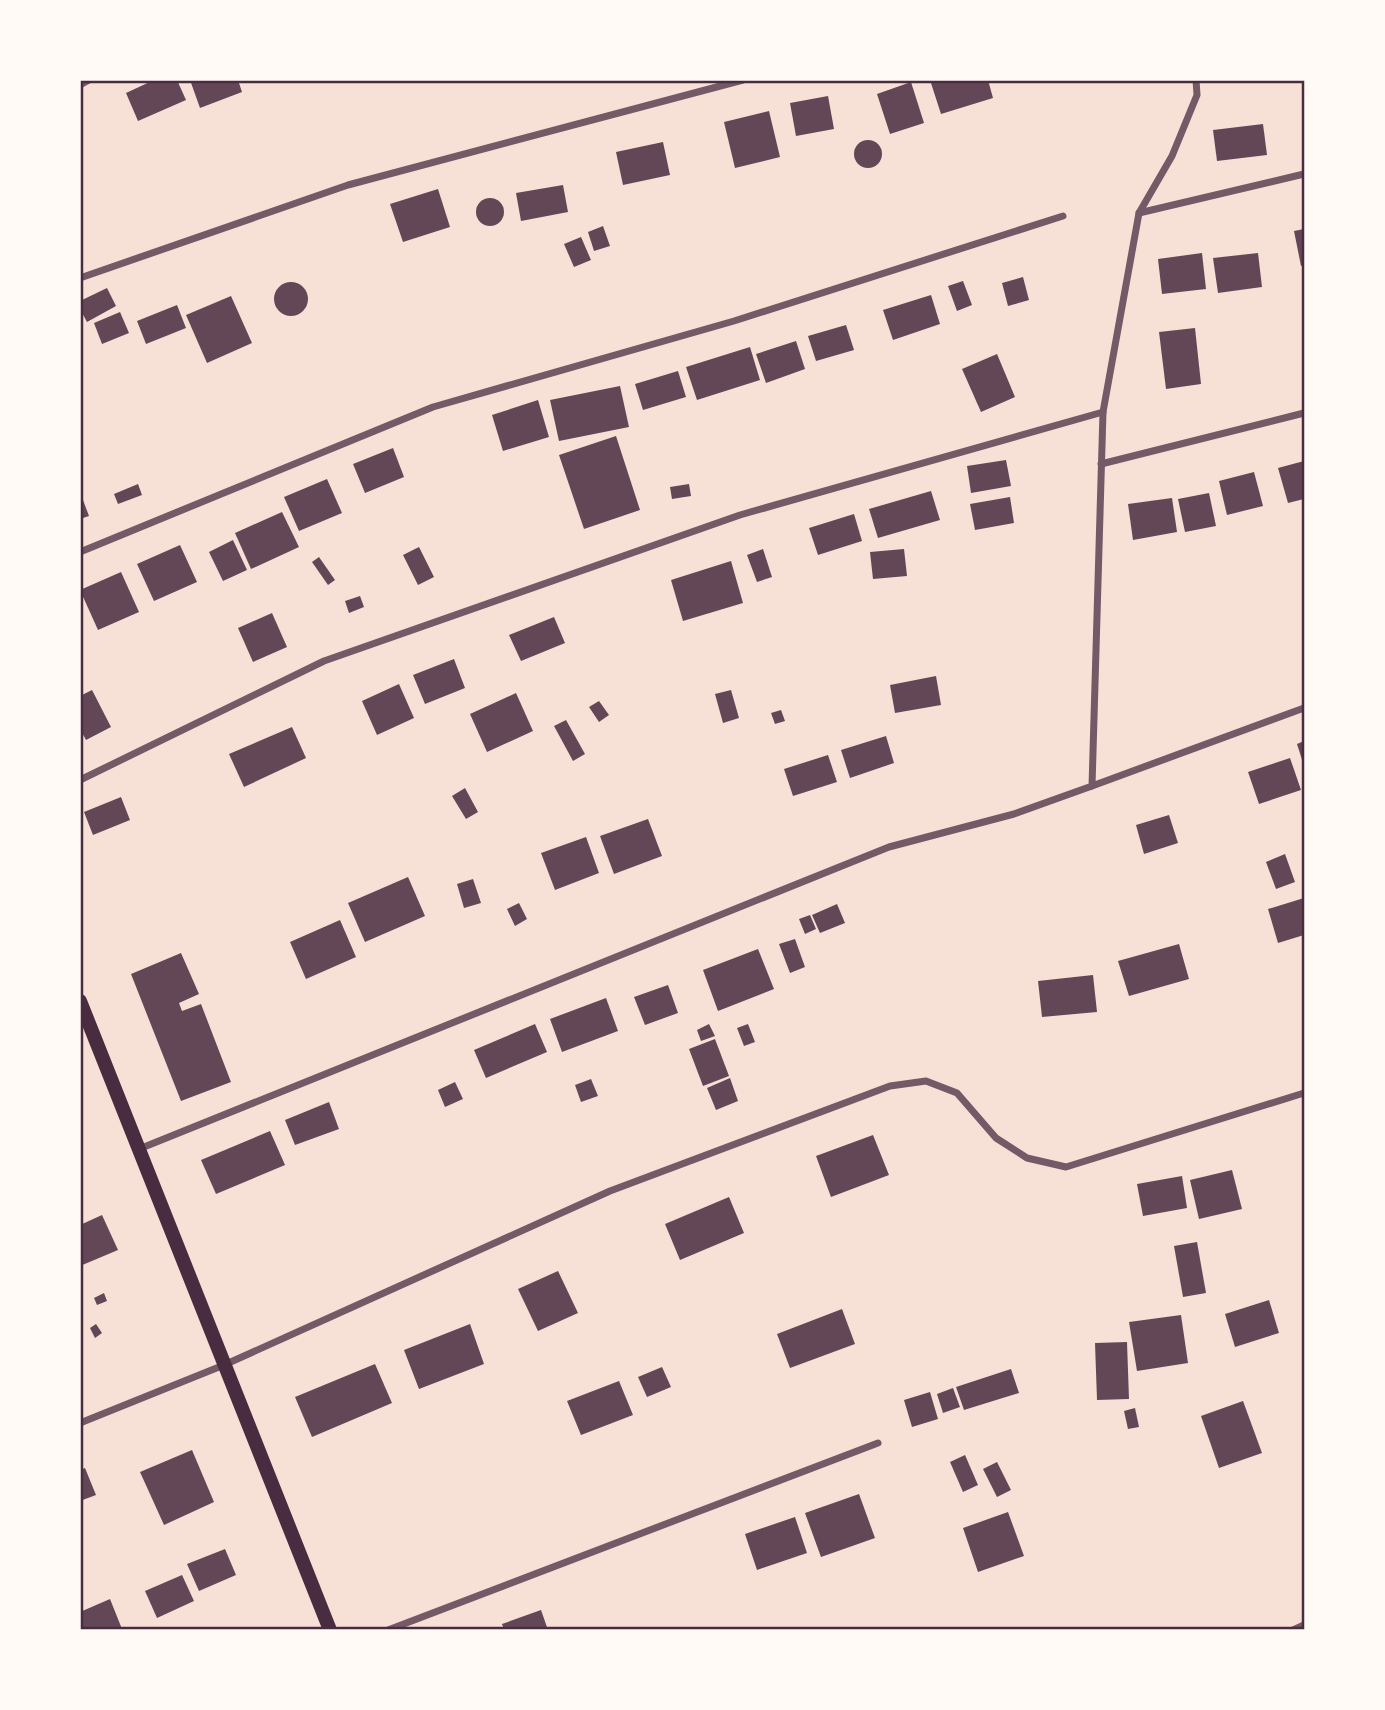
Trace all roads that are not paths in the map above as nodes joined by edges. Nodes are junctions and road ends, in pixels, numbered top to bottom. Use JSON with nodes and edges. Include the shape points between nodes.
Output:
{"nodes":[{"id":1,"x":89,"y":80,"type":"edge"},
{"id":2,"x":743,"y":80,"type":"edge"},
{"id":3,"x":1196,"y":80,"type":"edge"},
{"id":4,"x":80,"y":85,"type":"edge"},
{"id":5,"x":1304,"y":174,"type":"edge"},
{"id":6,"x":1139,"y":214,"type":"junction"},
{"id":7,"x":1063,"y":216,"type":"dead end"},
{"id":8,"x":80,"y":278,"type":"edge"},
{"id":9,"x":1103,"y":412,"type":"junction"},
{"id":10,"x":1304,"y":412,"type":"edge"},
{"id":11,"x":1101,"y":464,"type":"junction"},
{"id":12,"x":80,"y":552,"type":"edge"},
{"id":13,"x":1304,"y":708,"type":"edge"},
{"id":14,"x":80,"y":780,"type":"edge"},
{"id":15,"x":1093,"y":786,"type":"junction"},
{"id":16,"x":80,"y":1001,"type":"edge"},
{"id":17,"x":1304,"y":1093,"type":"edge"},
{"id":18,"x":139,"y":1149,"type":"junction"},
{"id":19,"x":224,"y":1365,"type":"junction"},
{"id":20,"x":80,"y":1423,"type":"edge"},
{"id":21,"x":878,"y":1443,"type":"dead end"},
{"id":22,"x":1304,"y":1625,"type":"edge"},
{"id":23,"x":330,"y":1629,"type":"edge"},
{"id":24,"x":388,"y":1629,"type":"edge"},
{"id":25,"x":1293,"y":1629,"type":"edge"}],
"edges":[{"from":1,"to":4,"type":"street"},
{"from":2,"to":8,"type":"street","via":[[348,185]]},
{"from":3,"to":6,"type":"street","via":[[1197,95],[1172,156]]},
{"from":5,"to":6,"type":"street"},
{"from":6,"to":9,"type":"street"},
{"from":7,"to":12,"type":"street","via":[[734,321],[433,407]]},
{"from":9,"to":11,"type":"street"},
{"from":9,"to":14,"type":"street","via":[[740,515],[324,661]]},
{"from":10,"to":11,"type":"street"},
{"from":11,"to":15,"type":"street"},
{"from":13,"to":15,"type":"street"},
{"from":15,"to":18,"type":"street","via":[[1014,814],[889,848]]},
{"from":16,"to":18,"type":"main road","via":[[90,1036]]},
{"from":17,"to":19,"type":"street","via":[[1066,1167],[1027,1158],[996,1138],[957,1093],[926,1082],[890,1086],[610,1191]]},
{"from":18,"to":19,"type":"main road"},
{"from":19,"to":20,"type":"street"},
{"from":19,"to":23,"type":"main road"},
{"from":21,"to":24,"type":"street"},
{"from":22,"to":25,"type":"street"}]}
